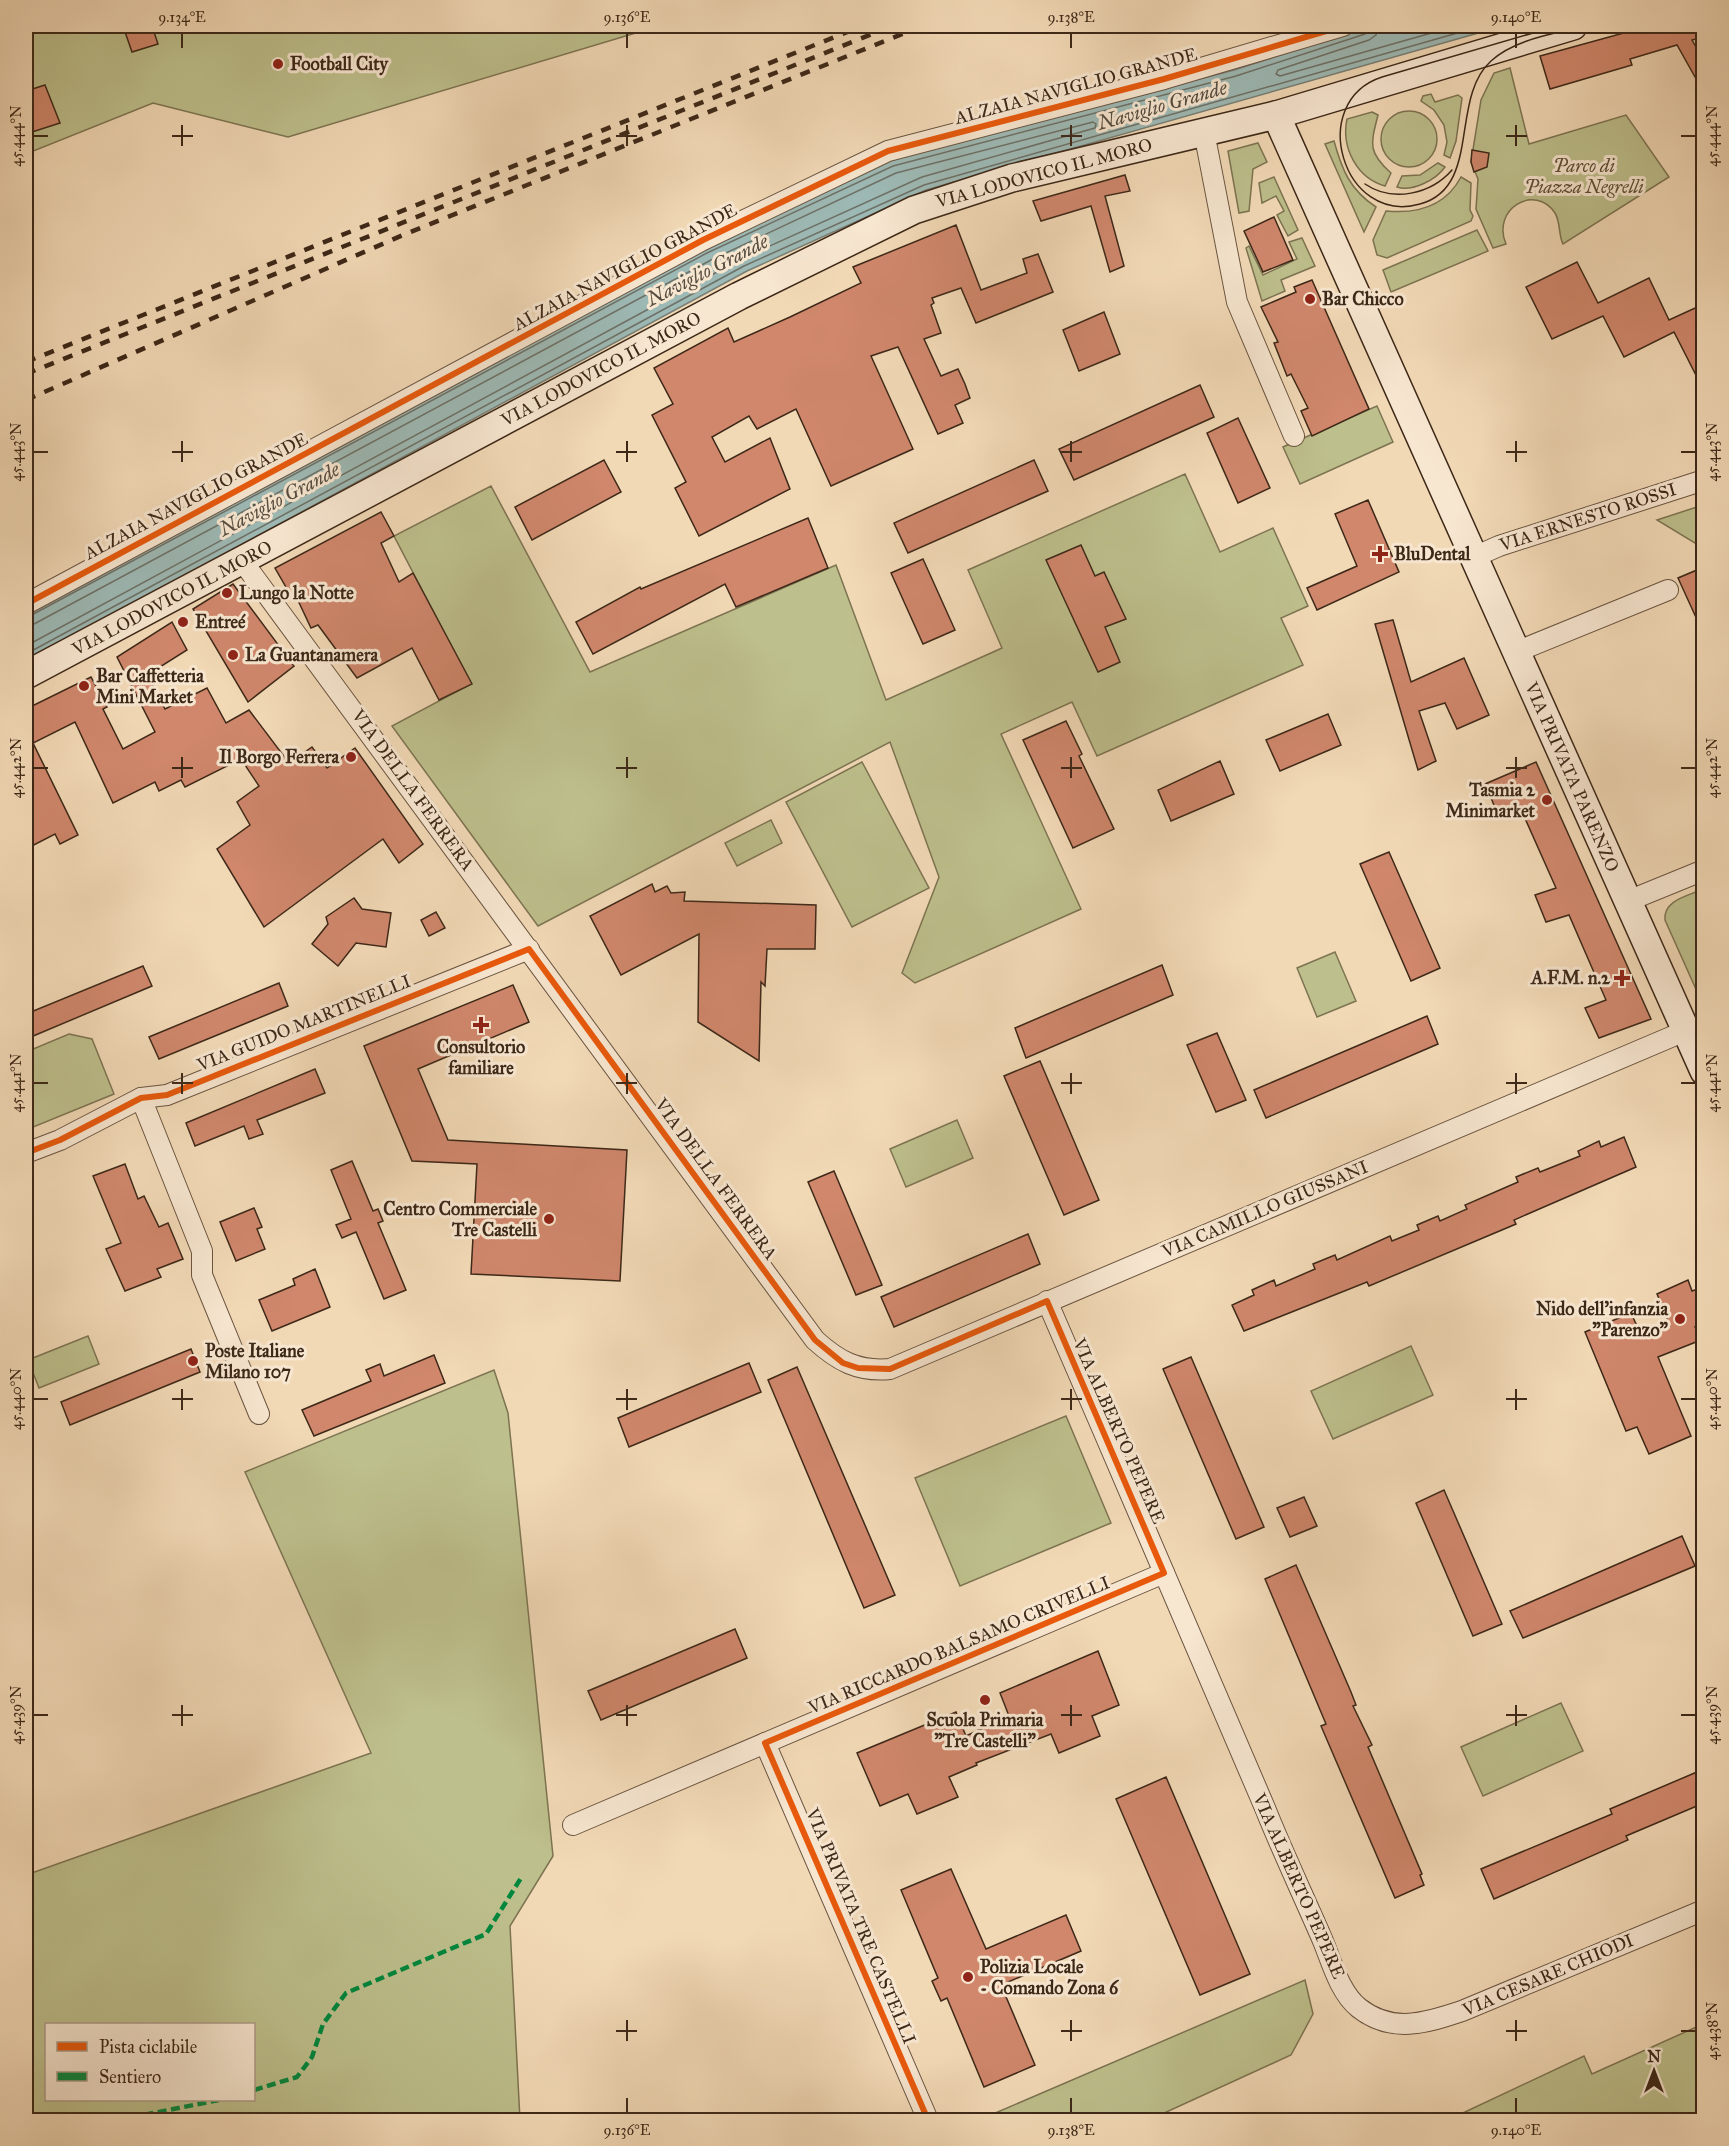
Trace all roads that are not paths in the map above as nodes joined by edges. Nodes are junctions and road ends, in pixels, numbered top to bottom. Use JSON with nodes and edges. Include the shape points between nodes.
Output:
{"nodes":[{"id":1,"x":1343,"y":26,"type":"edge"},
{"id":2,"x":1573,"y":26,"type":"edge"},
{"id":3,"x":1276,"y":115,"type":"junction"},
{"id":4,"x":1204,"y":132,"type":"junction"},
{"id":5,"x":1294,"y":436,"type":"dead end"},
{"id":6,"x":1704,"y":480,"type":"edge"},
{"id":7,"x":1474,"y":556,"type":"junction"},
{"id":8,"x":243,"y":562,"type":"junction"},
{"id":9,"x":1668,"y":590,"type":"dead end"},
{"id":10,"x":26,"y":604,"type":"edge"},
{"id":11,"x":1516,"y":652,"type":"junction"},
{"id":12,"x":26,"y":675,"type":"edge"},
{"id":13,"x":1704,"y":870,"type":"edge"},
{"id":14,"x":1628,"y":902,"type":"junction"},
{"id":15,"x":529,"y":948,"type":"junction"},
{"id":16,"x":1685,"y":1031,"type":"junction"},
{"id":17,"x":1704,"y":1071,"type":"edge"},
{"id":18,"x":141,"y":1098,"type":"junction"},
{"id":19,"x":26,"y":1153,"type":"edge"},
{"id":20,"x":1047,"y":1301,"type":"junction"},
{"id":21,"x":843,"y":1363,"type":"joint"},
{"id":22,"x":259,"y":1414,"type":"dead end"},
{"id":23,"x":1164,"y":1573,"type":"junction"},
{"id":24,"x":765,"y":1743,"type":"junction"},
{"id":25,"x":573,"y":1825,"type":"dead end"},
{"id":26,"x":1704,"y":1910,"type":"edge"},
{"id":27,"x":1388,"y":2023,"type":"joint"},
{"id":28,"x":928,"y":2121,"type":"edge"}],
"edges":[{"from":1,"to":10,"type":"street","name":"ALZAIA NAVIGLIO GRANDE","via":[[1164,79],[888,151],[703,240]]},
{"from":2,"to":3,"type":"street","name":"VIA LODOVICO IL MORO"},
{"from":3,"to":4,"type":"street","name":"VIA LODOVICO IL MORO"},
{"from":3,"to":7,"type":"street","name":"VIA PRIVATA PARENZO"},
{"from":4,"to":5,"type":"street","via":[[1237,302]]},
{"from":4,"to":8,"type":"street","name":"VIA LODOVICO IL MORO","via":[[991,184],[914,210],[739,296]]},
{"from":6,"to":7,"type":"street","name":"VIA ERNESTO ROSSI"},
{"from":7,"to":11,"type":"street","name":"VIA PRIVATA PARENZO"},
{"from":8,"to":12,"type":"street","name":"VIA LODOVICO IL MORO"},
{"from":8,"to":15,"type":"street","name":"VIA DELLA FERRERA"},
{"from":9,"to":11,"type":"street"},
{"from":11,"to":14,"type":"street","name":"VIA PRIVATA PARENZO"},
{"from":13,"to":14,"type":"street"},
{"from":14,"to":16,"type":"street","name":"VIA PRIVATA PARENZO"},
{"from":15,"to":18,"type":"street","name":"VIA GUIDO MARTINELLI","via":[[167,1095]]},
{"from":15,"to":21,"type":"street","name":"VIA DELLA FERRERA","via":[[815,1340]]},
{"from":16,"to":17,"type":"street","name":"VIA PRIVATA PARENZO"},
{"from":16,"to":20,"type":"street","name":"VIA CAMILLO GIUSSANI"},
{"from":18,"to":19,"type":"street","name":"VIA GUIDO MARTINELLI"},
{"from":18,"to":22,"type":"street","via":[[202,1251],[202,1275]]},
{"from":20,"to":21,"type":"street","name":"VIA CAMILLO GIUSSANI","via":[[890,1369],[858,1368]]},
{"from":20,"to":23,"type":"street","name":"VIA ALBERTO PEPERE"},
{"from":23,"to":24,"type":"street","name":"VIA RICCARDO BALSAMO CRIVELLI"},
{"from":23,"to":27,"type":"street","name":"VIA ALBERTO PEPERE","via":[[1339,1978],[1357,2007]]},
{"from":24,"to":25,"type":"street","name":"VIA RICCARDO BALSAMO CRIVELLI"},
{"from":24,"to":28,"type":"street","name":"VIA PRIVATA TRE CASTELLI"},
{"from":26,"to":27,"type":"street","name":"VIA CESARE CHIODI","via":[[1462,2011],[1406,2026]]}]}
